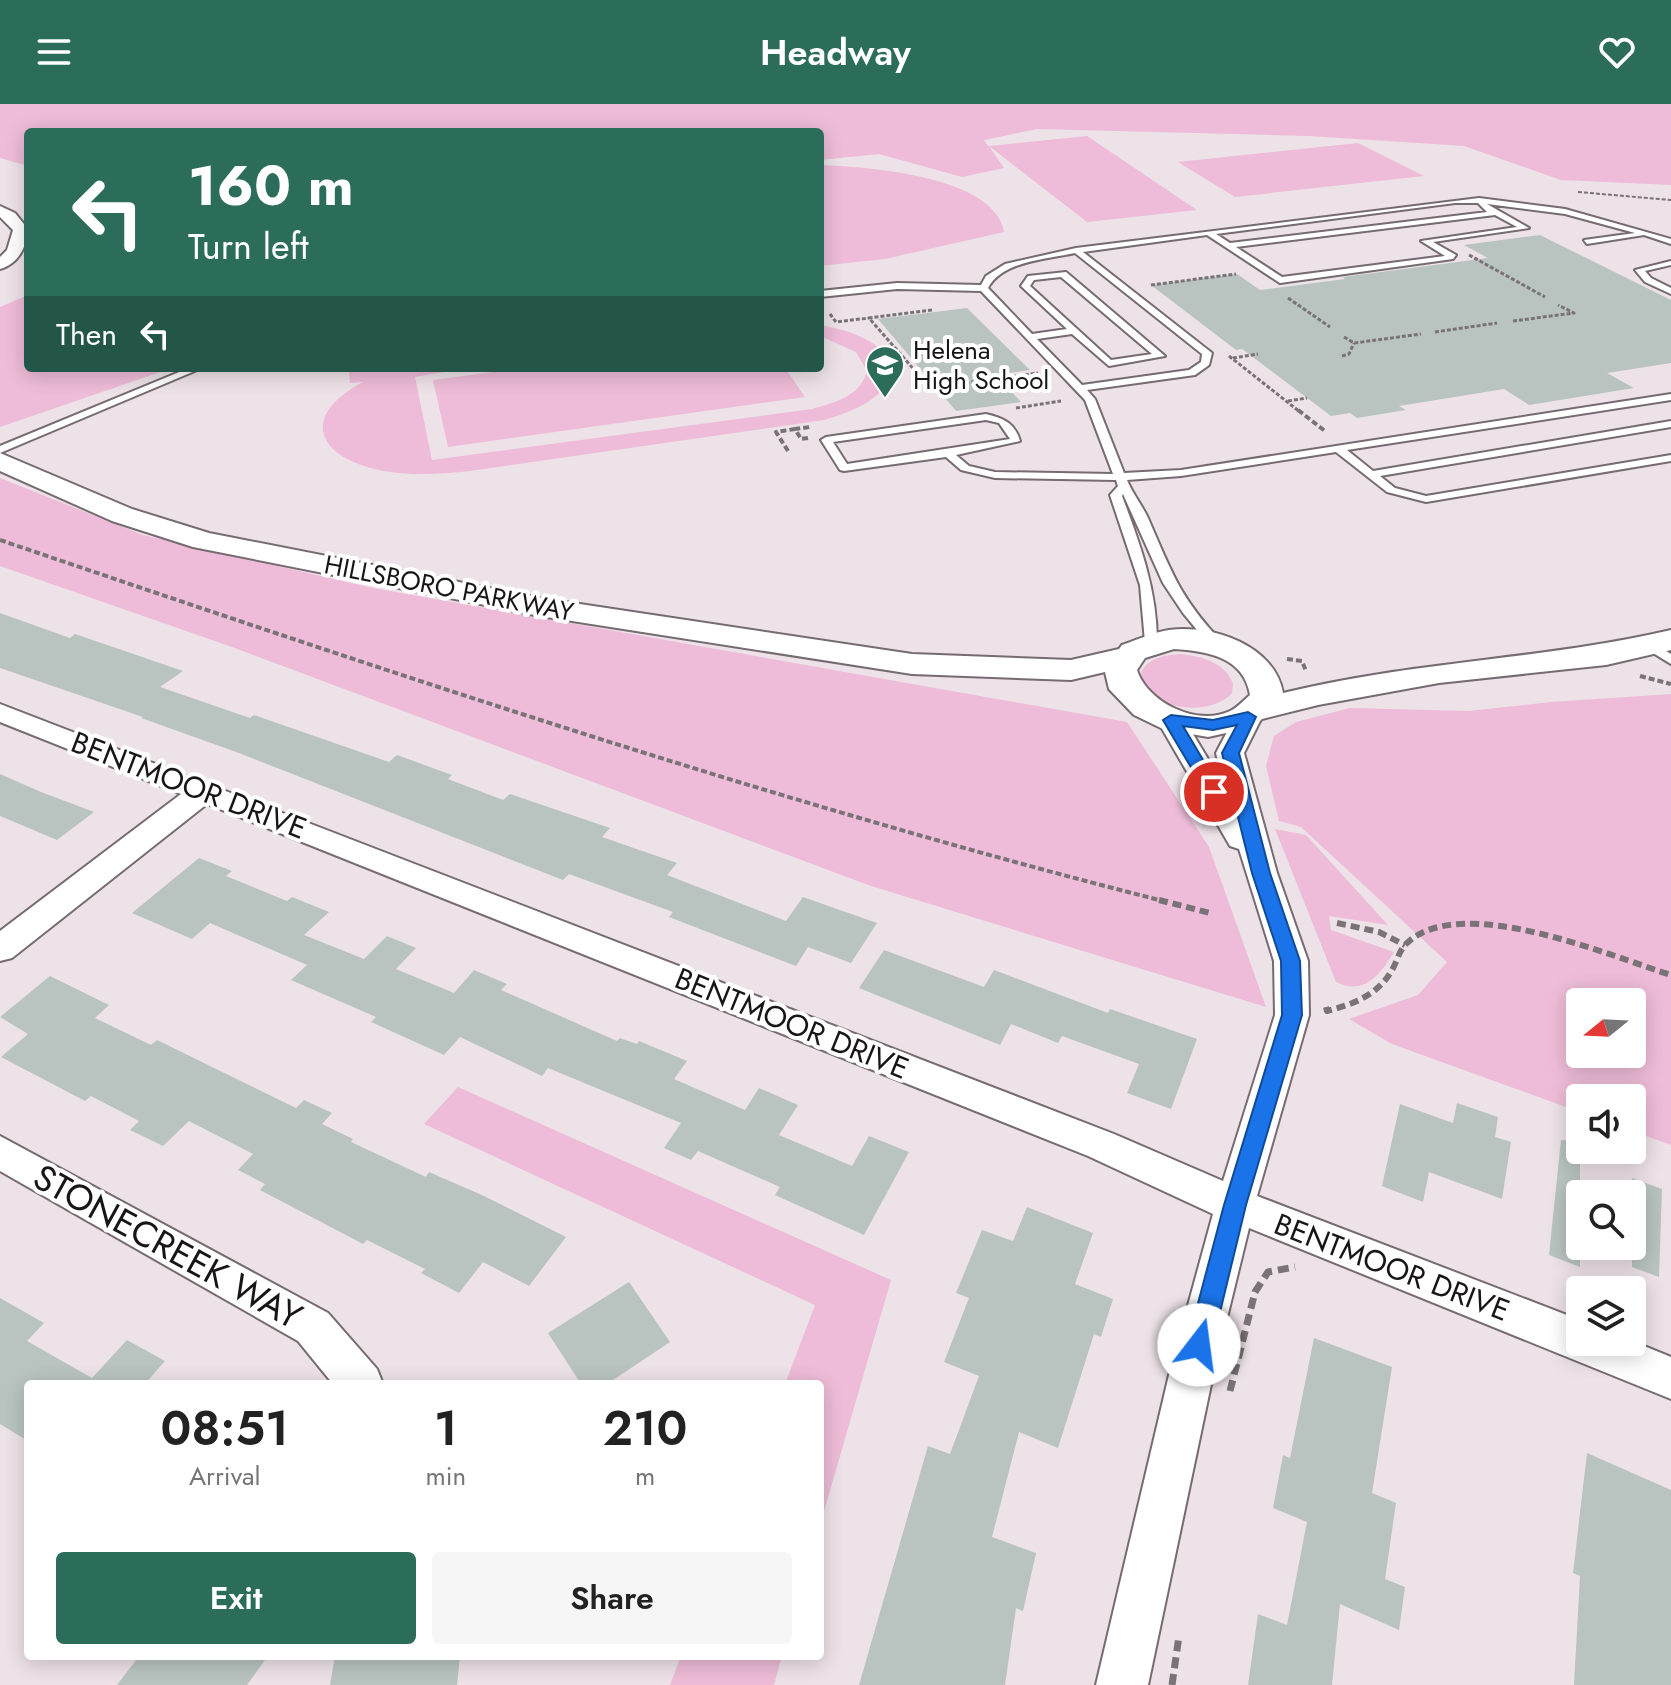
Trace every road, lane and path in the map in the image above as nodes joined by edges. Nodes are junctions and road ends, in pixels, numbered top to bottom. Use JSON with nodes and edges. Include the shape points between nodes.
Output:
{"nodes":[{"id":1,"x":1479,"y":200,"type":"junction"},
{"id":2,"x":0,"y":211,"type":"edge"},
{"id":3,"x":1495,"y":213,"type":"junction"},
{"id":4,"x":1209,"y":233,"type":"junction"},
{"id":5,"x":1646,"y":234,"type":"junction"},
{"id":6,"x":1587,"y":242,"type":"dead end"},
{"id":7,"x":1671,"y":242,"type":"edge"},
{"id":8,"x":1228,"y":246,"type":"junction"},
{"id":9,"x":1076,"y":250,"type":"junction"},
{"id":10,"x":0,"y":264,"type":"edge"},
{"id":11,"x":1668,"y":265,"type":"edge"},
{"id":12,"x":984,"y":288,"type":"junction"},
{"id":13,"x":1671,"y":291,"type":"edge"},
{"id":14,"x":824,"y":294,"type":"edge"},
{"id":15,"x":1558,"y":305,"type":"dead end"},
{"id":16,"x":876,"y":317,"type":"dead end"},
{"id":17,"x":834,"y":318,"type":"dead end"},
{"id":18,"x":869,"y":318,"type":"junction"},
{"id":19,"x":1513,"y":321,"type":"dead end"},
{"id":20,"x":1497,"y":323,"type":"dead end"},
{"id":21,"x":1074,"y":331,"type":"junction"},
{"id":22,"x":1435,"y":332,"type":"dead end"},
{"id":23,"x":1421,"y":334,"type":"dead end"},
{"id":24,"x":1031,"y":337,"type":"junction"},
{"id":25,"x":1344,"y":337,"type":"dead end"},
{"id":26,"x":1354,"y":343,"type":"junction"},
{"id":27,"x":1226,"y":353,"type":"dead end"},
{"id":28,"x":1258,"y":354,"type":"dead end"},
{"id":29,"x":1342,"y":356,"type":"dead end"},
{"id":30,"x":1232,"y":358,"type":"junction"},
{"id":31,"x":187,"y":372,"type":"edge"},
{"id":32,"x":1043,"y":372,"type":"dead end"},
{"id":33,"x":1082,"y":388,"type":"junction"},
{"id":34,"x":1671,"y":397,"type":"edge"},
{"id":35,"x":1307,"y":398,"type":"dead end"},
{"id":36,"x":1288,"y":401,"type":"junction"},
{"id":37,"x":1671,"y":424,"type":"edge"},
{"id":38,"x":795,"y":429,"type":"dead end"},
{"id":39,"x":1329,"y":433,"type":"dead end"},
{"id":40,"x":1339,"y":449,"type":"junction"},
{"id":41,"x":0,"y":450,"type":"edge"},
{"id":42,"x":788,"y":451,"type":"dead end"},
{"id":43,"x":948,"y":453,"type":"junction"},
{"id":44,"x":1671,"y":458,"type":"edge"},
{"id":45,"x":0,"y":461,"type":"edge"},
{"id":46,"x":1372,"y":474,"type":"junction"},
{"id":47,"x":1122,"y":482,"type":"junction"},
{"id":48,"x":0,"y":540,"type":"edge"},
{"id":49,"x":1159,"y":625,"type":"junction"},
{"id":50,"x":1664,"y":648,"type":"edge"},
{"id":51,"x":1230,"y":650,"type":"junction"},
{"id":52,"x":912,"y":664,"type":"junction"},
{"id":53,"x":1439,"y":673,"type":"junction"},
{"id":54,"x":0,"y":712,"type":"edge"},
{"id":55,"x":1158,"y":714,"type":"junction"},
{"id":56,"x":1253,"y":714,"type":"junction"},
{"id":57,"x":205,"y":791,"type":"junction"},
{"id":58,"x":1261,"y":873,"type":"junction"},
{"id":59,"x":1210,"y":913,"type":"dead end"},
{"id":60,"x":1337,"y":923,"type":"dead end"},
{"id":61,"x":1405,"y":945,"type":"junction"},
{"id":62,"x":0,"y":949,"type":"edge"},
{"id":63,"x":1671,"y":975,"type":"edge"},
{"id":64,"x":1327,"y":1011,"type":"dead end"},
{"id":65,"x":0,"y":1152,"type":"edge"},
{"id":66,"x":1235,"y":1205,"type":"junction"},
{"id":67,"x":1300,"y":1268,"type":"dead end"},
{"id":68,"x":1566,"y":1335,"type":"edge"},
{"id":69,"x":1618,"y":1356,"type":"edge"},
{"id":70,"x":1671,"y":1378,"type":"edge"},
{"id":71,"x":358,"y":1380,"type":"edge"},
{"id":72,"x":1227,"y":1404,"type":"dead end"},
{"id":73,"x":1180,"y":1630,"type":"dead end"},
{"id":74,"x":1122,"y":1685,"type":"edge"},
{"id":75,"x":1172,"y":1685,"type":"edge"}],
"edges":[{"from":1,"to":3,"type":"lane"},
{"from":1,"to":4,"type":"lane"},
{"from":1,"to":5,"type":"lane","via":[[1546,205]]},
{"from":2,"to":10,"type":"street","via":[[21,230],[18,246]]},
{"from":3,"to":8,"type":"lane"},
{"from":3,"to":8,"type":"lane","via":[[1525,228],[1425,241],[1453,257],[1280,280]]},
{"from":4,"to":8,"type":"lane"},
{"from":4,"to":9,"type":"lane"},
{"from":5,"to":6,"type":"lane"},
{"from":5,"to":7,"type":"lane"},
{"from":9,"to":12,"type":"lane","via":[[1008,266]]},
{"from":9,"to":33,"type":"lane","via":[[1207,353],[1201,369],[1180,376]]},
{"from":11,"to":13,"type":"lane","via":[[1639,270]]},
{"from":12,"to":14,"type":"lane","via":[[897,286]]},
{"from":12,"to":24,"type":"lane"},
{"from":15,"to":19,"type":"path","via":[[1574,313]]},
{"from":16,"to":18,"type":"path"},
{"from":17,"to":18,"type":"path"},
{"from":18,"to":32,"type":"path","via":[[930,388]]},
{"from":20,"to":22,"type":"path"},
{"from":21,"to":21,"type":"lane","via":[[1109,363],[1160,356],[1063,274],[1031,278],[1025,286]]},
{"from":21,"to":24,"type":"lane"},
{"from":23,"to":26,"type":"path"},
{"from":24,"to":33,"type":"lane"},
{"from":25,"to":26,"type":"path"},
{"from":26,"to":29,"type":"path"},
{"from":27,"to":30,"type":"path"},
{"from":28,"to":30,"type":"path"},
{"from":30,"to":36,"type":"path"},
{"from":31,"to":41,"type":"lane"},
{"from":33,"to":47,"type":"lane"},
{"from":34,"to":40,"type":"lane"},
{"from":35,"to":36,"type":"path"},
{"from":36,"to":39,"type":"path"},
{"from":37,"to":46,"type":"lane"},
{"from":38,"to":42,"type":"path","via":[[776,432]]},
{"from":40,"to":46,"type":"lane"},
{"from":40,"to":47,"type":"lane"},
{"from":43,"to":43,"type":"lane","via":[[1009,443],[1015,437],[1003,421],[986,417],[826,440],[844,468]]},
{"from":43,"to":47,"type":"lane","via":[[965,468],[987,474]]},
{"from":44,"to":46,"type":"lane","via":[[1426,499],[1391,490]]},
{"from":45,"to":52,"type":"street","name":"HILLSBORO PARKWAY","via":[[122,515],[203,541],[540,607]]},
{"from":47,"to":49,"type":"lane","via":[[1116,495]]},
{"from":47,"to":49,"type":"lane","via":[[1164,572]]},
{"from":48,"to":59,"type":"path","via":[[640,754],[1094,885]]},
{"from":49,"to":51,"type":"lane"},
{"from":49,"to":51,"type":"street","name":"HILLSBORO PARKWAY","via":[[1171,639]]},
{"from":49,"to":52,"type":"street","name":"HILLSBORO PARKWAY","via":[[1071,670]]},
{"from":49,"to":55,"type":"street","via":[[1119,669],[1129,696]]},
{"from":50,"to":53,"type":"street"},
{"from":51,"to":53,"type":"street","via":[[1306,671]]},
{"from":51,"to":56,"type":"street","via":[[1259,670],[1267,684],[1267,698]]},
{"from":52,"to":55,"type":"street","name":"HILLSBORO PARKWAY","via":[[942,676],[1066,688]]},
{"from":53,"to":56,"type":"street","via":[[1313,695]]},
{"from":54,"to":57,"type":"street","name":"BENTMOOR DRIVE"},
{"from":55,"to":56,"type":"street","name":"HILLSBORO PARKWAY","via":[[1213,725]]},
{"from":55,"to":58,"type":"street"},
{"from":56,"to":58,"type":"street","via":[[1230,753]]},
{"from":57,"to":62,"type":"street"},
{"from":57,"to":66,"type":"street","name":"BENTMOOR DRIVE","via":[[1101,1145]]},
{"from":58,"to":66,"type":"street","via":[[1291,961],[1292,1015]]},
{"from":60,"to":61,"type":"path","via":[[1379,932]]},
{"from":61,"to":63,"type":"path","via":[[1426,931],[1455,925],[1512,927]]},
{"from":61,"to":64,"type":"path","via":[[1385,984],[1367,998]]},
{"from":65,"to":71,"type":"street","name":"STONECREEK WAY","via":[[313,1327]]},
{"from":66,"to":68,"type":"street","name":"BENTMOOR DRIVE"},
{"from":66,"to":74,"type":"street"},
{"from":67,"to":72,"type":"path","via":[[1268,1272],[1255,1292]]},
{"from":69,"to":70,"type":"street","name":"BENTMOOR DRIVE"},
{"from":73,"to":75,"type":"path"}]}
